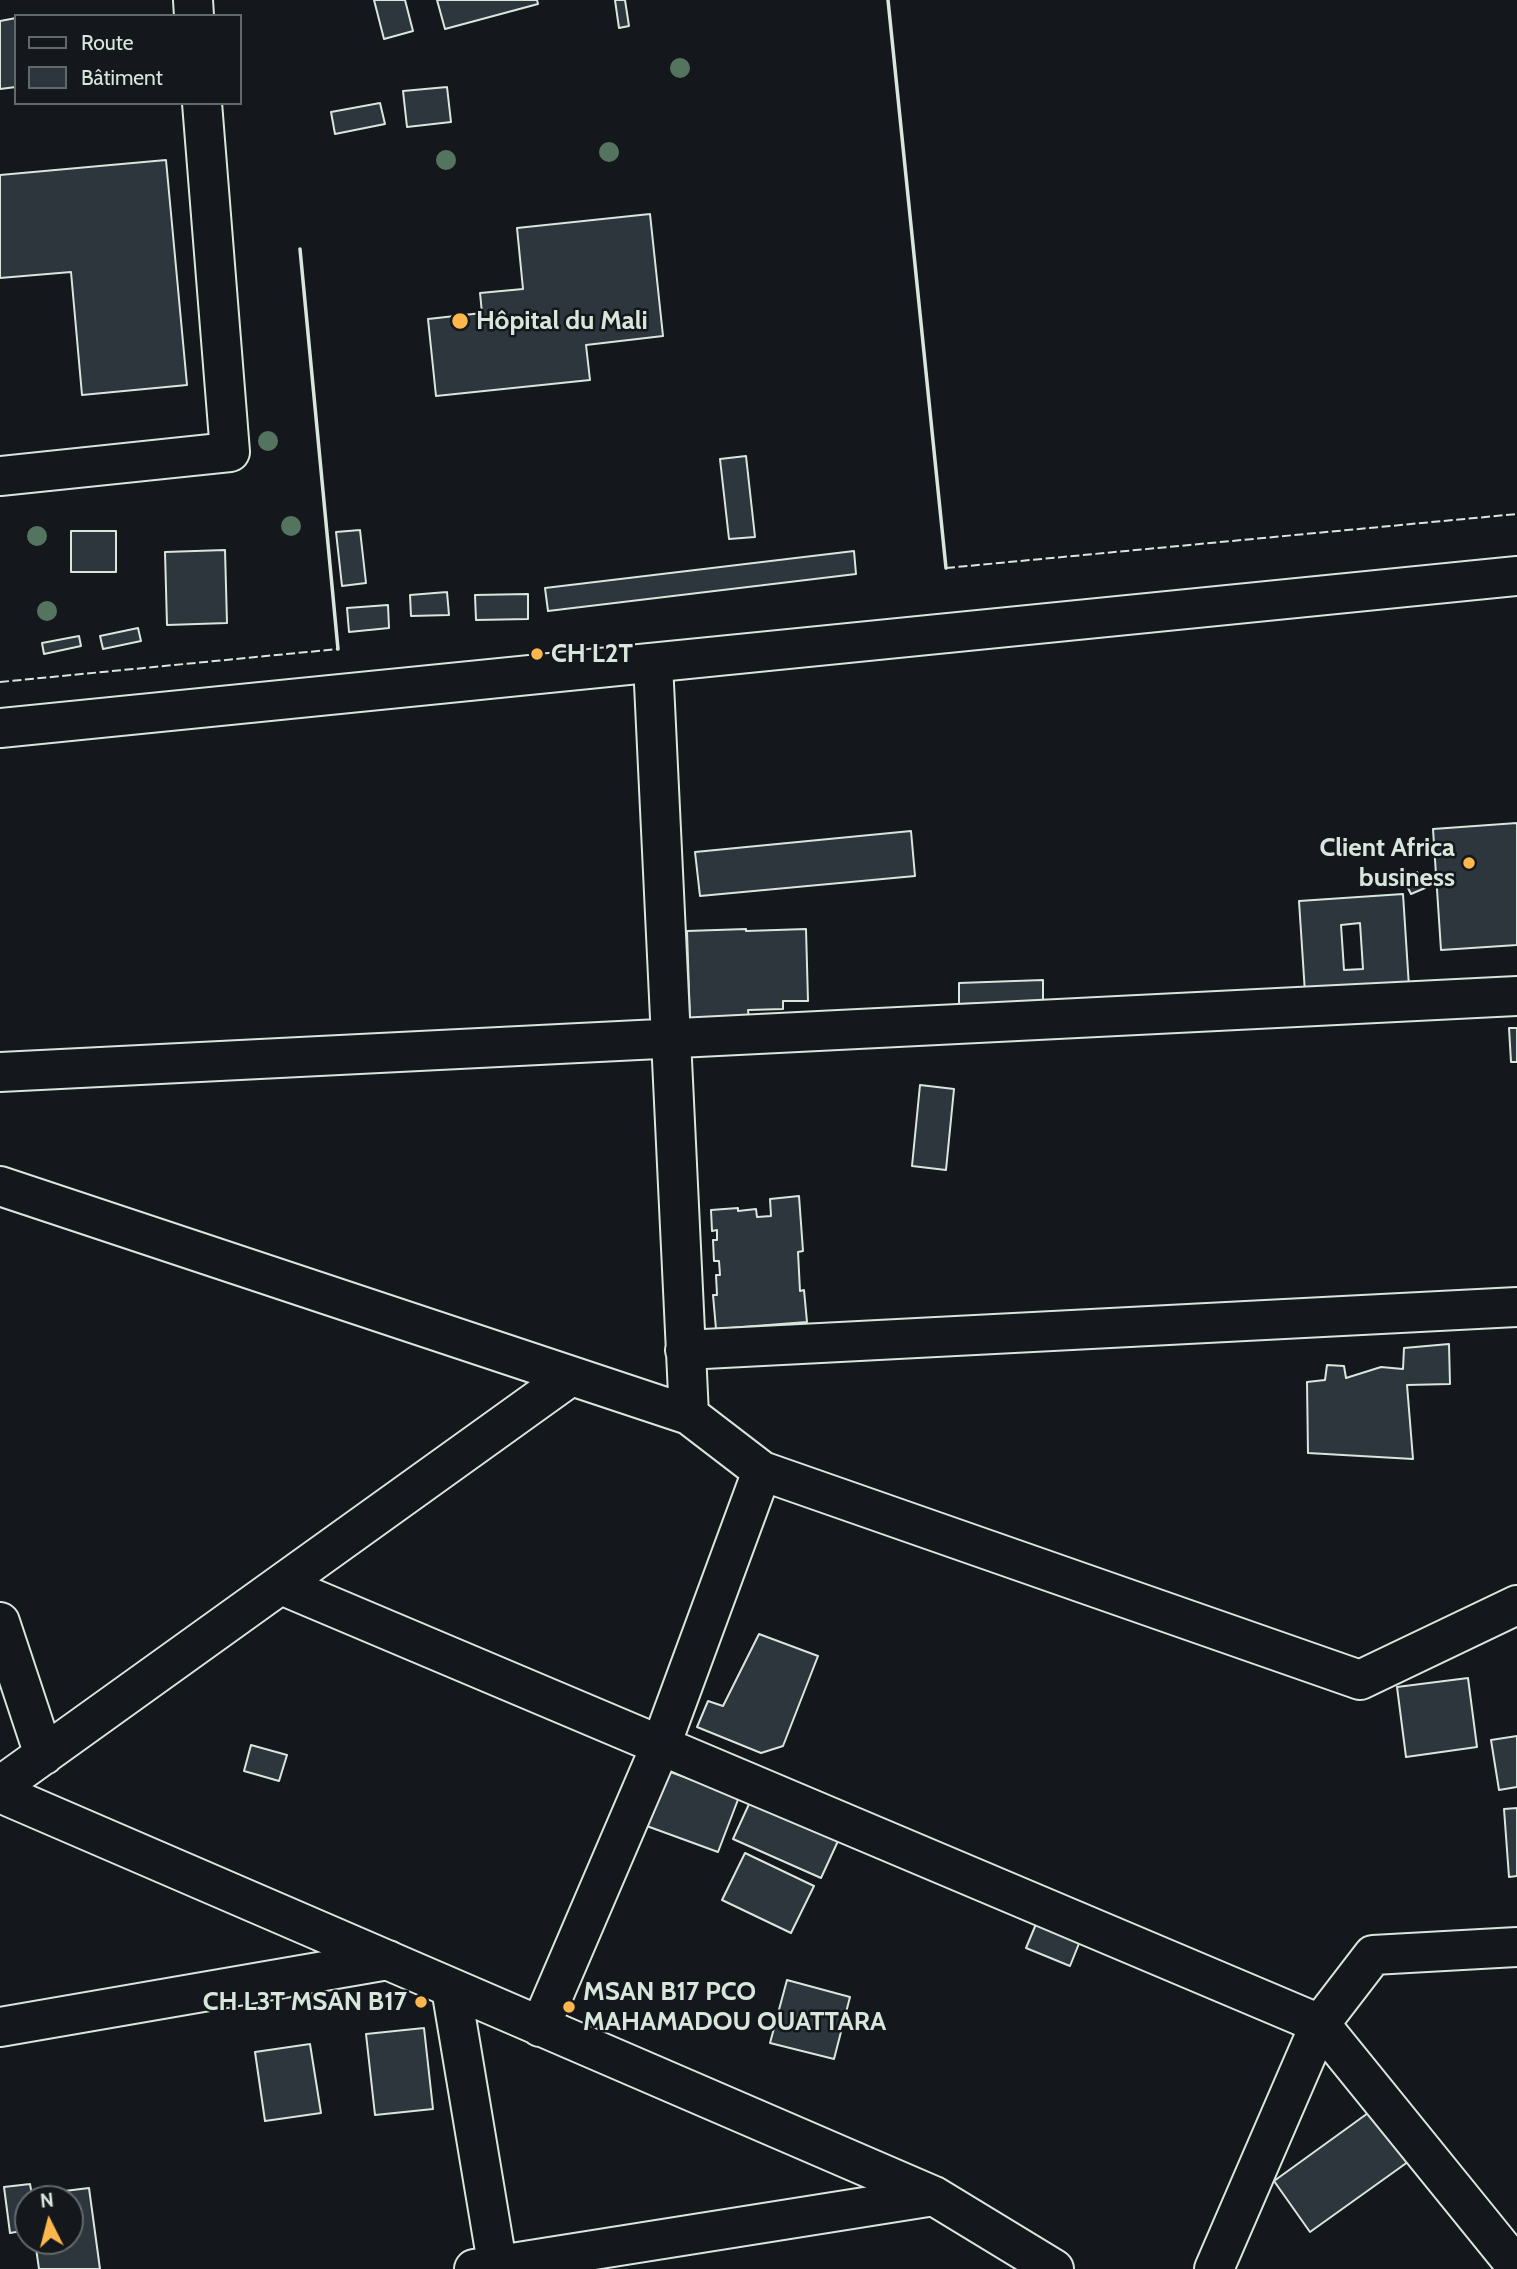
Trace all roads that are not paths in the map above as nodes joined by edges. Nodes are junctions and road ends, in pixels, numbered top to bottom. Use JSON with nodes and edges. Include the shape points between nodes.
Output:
{"nodes":[{"id":1,"x":202,"y":105,"type":"edge"},
{"id":2,"x":0,"y":476,"type":"edge"},
{"id":3,"x":1517,"y":576,"type":"edge"},
{"id":4,"x":653,"y":663,"type":"junction"},
{"id":5,"x":0,"y":728,"type":"edge"},
{"id":6,"x":1517,"y":996,"type":"edge"},
{"id":7,"x":671,"y":1038,"type":"junction"},
{"id":8,"x":0,"y":1072,"type":"edge"},
{"id":9,"x":0,"y":1186,"type":"edge"},
{"id":10,"x":1517,"y":1307,"type":"edge"},
{"id":11,"x":685,"y":1350,"type":"junction"},
{"id":12,"x":571,"y":1376,"type":"junction"},
{"id":13,"x":689,"y":1415,"type":"junction"},
{"id":14,"x":762,"y":1471,"type":"junction"},
{"id":15,"x":281,"y":1585,"type":"junction"},
{"id":16,"x":1517,"y":1605,"type":"edge"},
{"id":17,"x":0,"y":1622,"type":"edge"},
{"id":18,"x":661,"y":1745,"type":"junction"},
{"id":19,"x":44,"y":1755,"type":"junction"},
{"id":20,"x":0,"y":1786,"type":"edge"},
{"id":21,"x":0,"y":1793,"type":"edge"},
{"id":22,"x":1517,"y":1947,"type":"edge"},
{"id":23,"x":388,"y":1960,"type":"junction"},
{"id":24,"x":451,"y":1988,"type":"junction"},
{"id":25,"x":1320,"y":2024,"type":"junction"},
{"id":26,"x":0,"y":2027,"type":"edge"},
{"id":27,"x":540,"y":2027,"type":"junction"},
{"id":28,"x":934,"y":2196,"type":"junction"},
{"id":29,"x":1512,"y":2255,"type":"edge"},
{"id":30,"x":490,"y":2268,"type":"edge"},
{"id":31,"x":1054,"y":2269,"type":"edge"},
{"id":32,"x":1214,"y":2269,"type":"edge"}],
"edges":[{"from":1,"to":2,"type":"street","via":[[230,452]]},
{"from":3,"to":4,"type":"street"},
{"from":4,"to":5,"type":"street"},
{"from":4,"to":7,"type":"street"},
{"from":6,"to":7,"type":"street"},
{"from":7,"to":8,"type":"street"},
{"from":7,"to":11,"type":"street"},
{"from":9,"to":12,"type":"street"},
{"from":10,"to":11,"type":"street"},
{"from":11,"to":13,"type":"street"},
{"from":12,"to":13,"type":"street"},
{"from":12,"to":15,"type":"street"},
{"from":13,"to":14,"type":"street"},
{"from":14,"to":16,"type":"street","via":[[1360,1680]]},
{"from":14,"to":18,"type":"street"},
{"from":15,"to":18,"type":"street"},
{"from":15,"to":19,"type":"street"},
{"from":17,"to":19,"type":"street"},
{"from":18,"to":25,"type":"street"},
{"from":18,"to":27,"type":"street"},
{"from":19,"to":20,"type":"street"},
{"from":21,"to":23,"type":"street"},
{"from":22,"to":25,"type":"street","via":[[1373,1955]]},
{"from":23,"to":24,"type":"street"},
{"from":23,"to":26,"type":"street"},
{"from":24,"to":27,"type":"street"},
{"from":24,"to":30,"type":"street"},
{"from":25,"to":29,"type":"street"},
{"from":25,"to":32,"type":"street"},
{"from":27,"to":28,"type":"street"},
{"from":28,"to":30,"type":"street"},
{"from":28,"to":31,"type":"street"}]}
